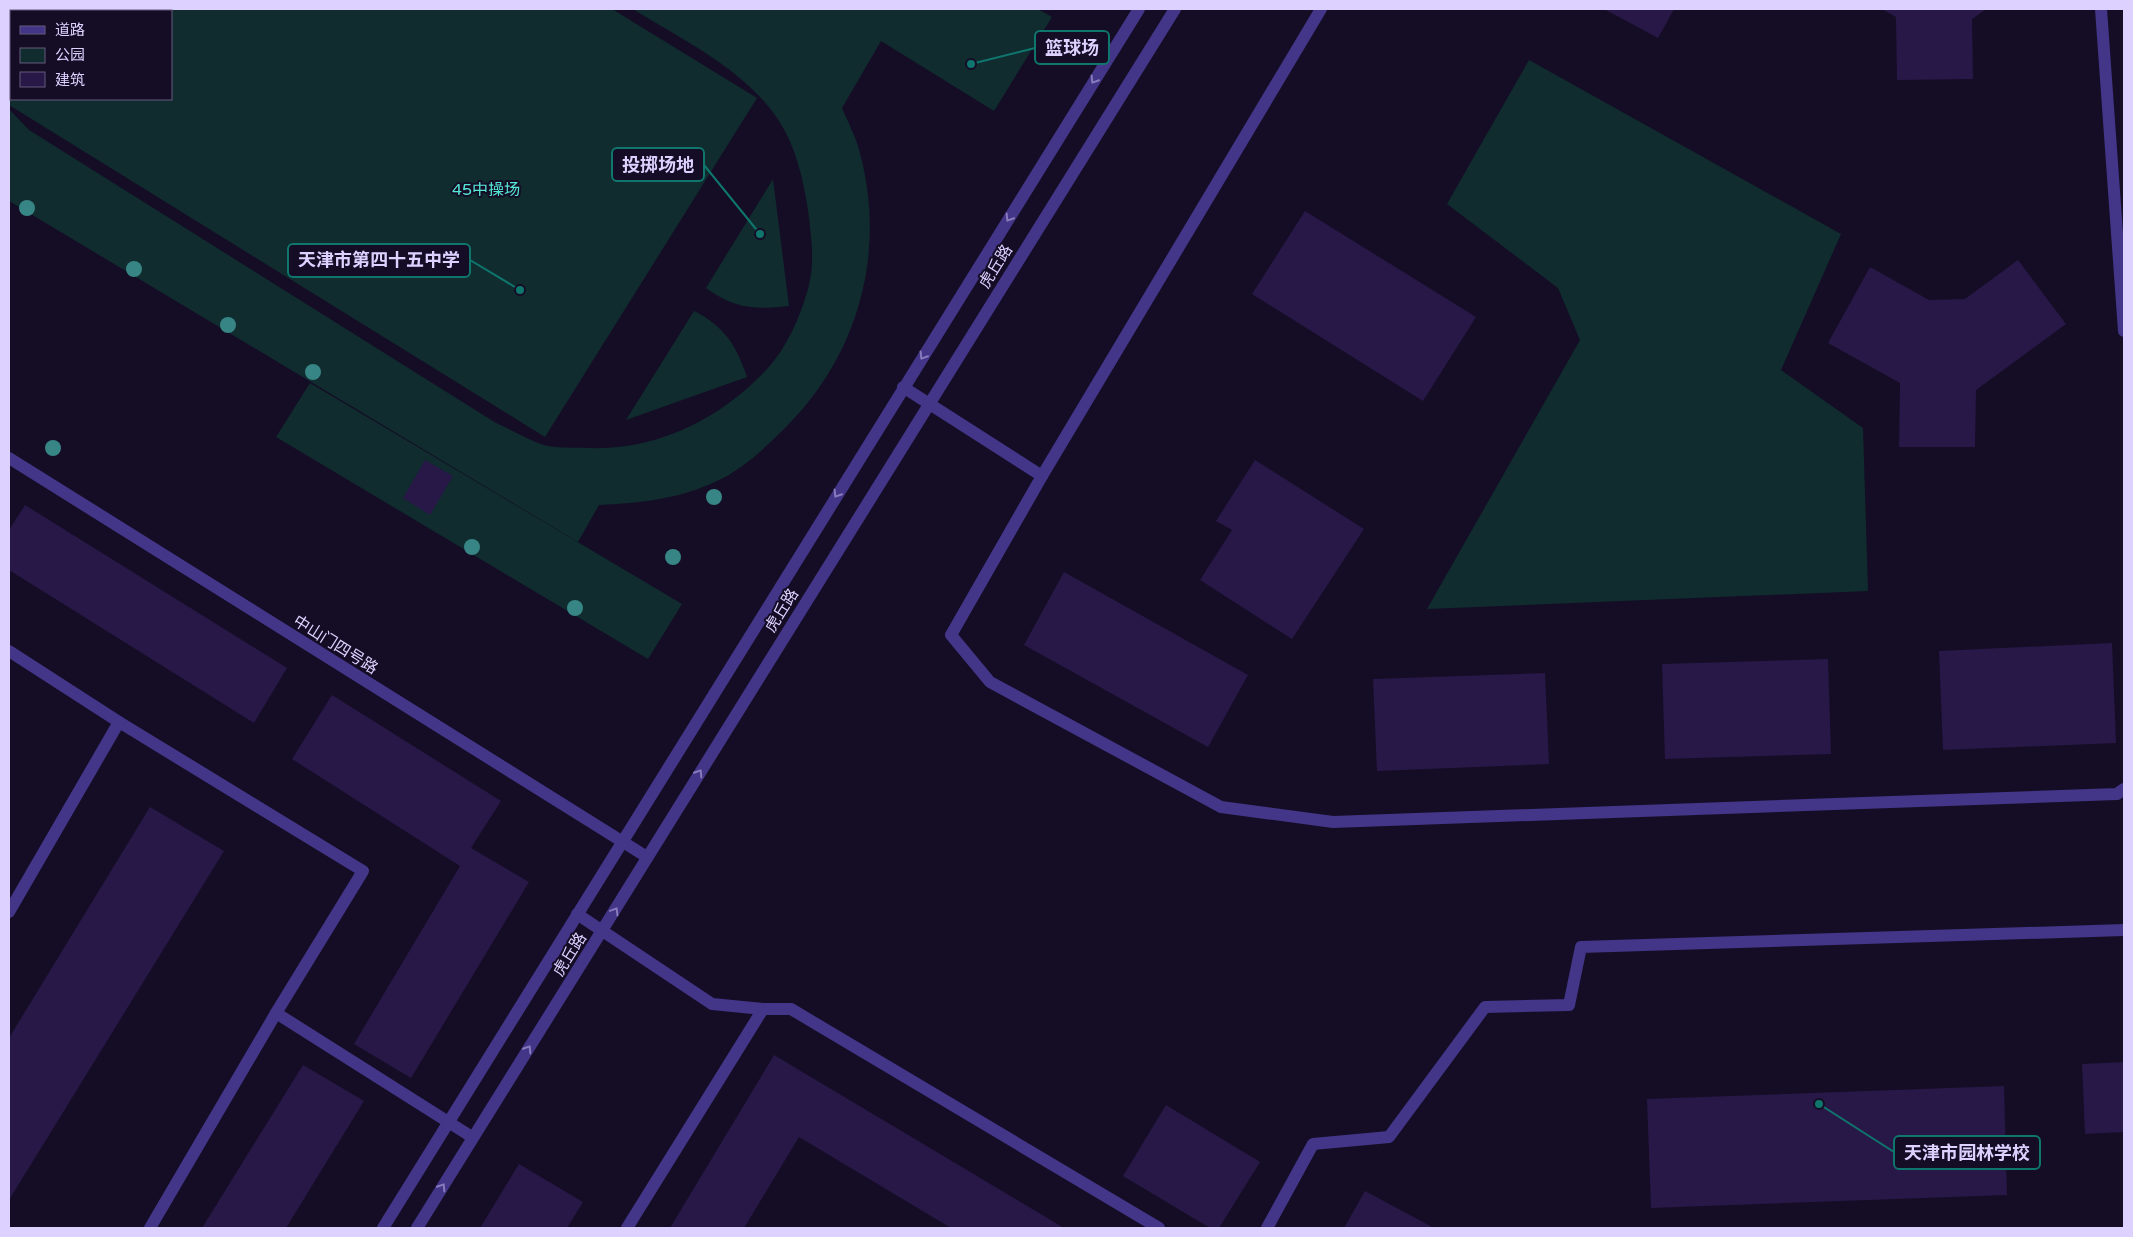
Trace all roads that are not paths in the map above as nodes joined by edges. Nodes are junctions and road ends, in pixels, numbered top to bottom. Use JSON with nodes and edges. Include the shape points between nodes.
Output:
{"nodes":[{"id":1,"x":1139,"y":9,"type":"edge"},
{"id":2,"x":1175,"y":9,"type":"edge"},
{"id":3,"x":1321,"y":9,"type":"edge"},
{"id":4,"x":2101,"y":9,"type":"edge"},
{"id":5,"x":2124,"y":331,"type":"edge"},
{"id":6,"x":903,"y":387,"type":"junction"},
{"id":7,"x":929,"y":402,"type":"junction"},
{"id":8,"x":9,"y":458,"type":"edge"},
{"id":9,"x":1042,"y":476,"type":"junction"},
{"id":10,"x":9,"y":651,"type":"edge"},
{"id":11,"x":119,"y":722,"type":"junction"},
{"id":12,"x":2124,"y":789,"type":"edge"},
{"id":13,"x":622,"y":842,"type":"junction"},
{"id":14,"x":647,"y":857,"type":"junction"},
{"id":15,"x":9,"y":912,"type":"edge"},
{"id":16,"x":577,"y":914,"type":"junction"},
{"id":17,"x":603,"y":930,"type":"junction"},
{"id":18,"x":2124,"y":930,"type":"edge"},
{"id":19,"x":763,"y":1009,"type":"junction"},
{"id":20,"x":276,"y":1013,"type":"junction"},
{"id":21,"x":448,"y":1122,"type":"junction"},
{"id":22,"x":472,"y":1137,"type":"junction"},
{"id":23,"x":1151,"y":1226,"type":"edge"},
{"id":24,"x":150,"y":1228,"type":"edge"},
{"id":25,"x":383,"y":1228,"type":"edge"},
{"id":26,"x":417,"y":1228,"type":"edge"},
{"id":27,"x":627,"y":1228,"type":"edge"},
{"id":28,"x":1267,"y":1228,"type":"edge"}],
"edges":[{"from":1,"to":6,"type":"street","name":"虎丘路","one_way":true},
{"from":2,"to":7,"type":"street","name":"虎丘路"},
{"from":3,"to":9,"type":"street"},
{"from":4,"to":5,"type":"street"},
{"from":6,"to":7,"type":"street"},
{"from":6,"to":13,"type":"street","name":"虎丘路","one_way":true},
{"from":7,"to":9,"type":"street"},
{"from":14,"to":7,"type":"street","name":"虎丘路","one_way":true},
{"from":8,"to":13,"type":"street","name":"中山门四号路"},
{"from":9,"to":12,"type":"street","via":[[951,635],[990,682],[1221,807],[1333,822],[2117,794]]},
{"from":10,"to":11,"type":"street"},
{"from":11,"to":15,"type":"street"},
{"from":11,"to":20,"type":"street","via":[[362,871]]},
{"from":13,"to":14,"type":"street","name":"中山门四号路"},
{"from":13,"to":16,"type":"street","name":"虎丘路"},
{"from":17,"to":14,"type":"street","name":"虎丘路","one_way":true},
{"from":16,"to":17,"type":"street"},
{"from":16,"to":21,"type":"street","name":"虎丘路"},
{"from":17,"to":19,"type":"street","via":[[712,1004]]},
{"from":22,"to":17,"type":"street","name":"虎丘路","one_way":true},
{"from":18,"to":28,"type":"street","via":[[1581,947],[1569,1005],[1485,1008],[1389,1137],[1314,1144]]},
{"from":19,"to":23,"type":"street","via":[[792,1009]]},
{"from":19,"to":27,"type":"street"},
{"from":20,"to":21,"type":"street"},
{"from":20,"to":24,"type":"street"},
{"from":21,"to":22,"type":"street"},
{"from":21,"to":25,"type":"street","name":"虎丘路"},
{"from":26,"to":22,"type":"street","name":"虎丘路","one_way":true}]}
